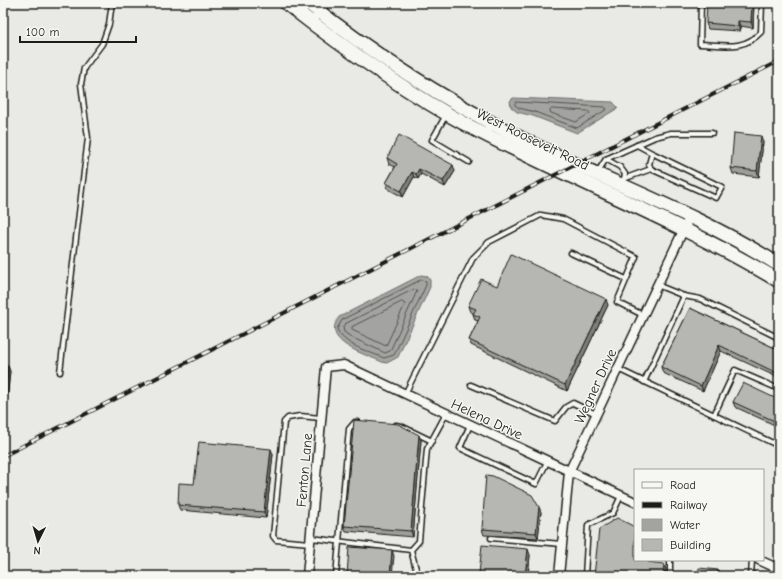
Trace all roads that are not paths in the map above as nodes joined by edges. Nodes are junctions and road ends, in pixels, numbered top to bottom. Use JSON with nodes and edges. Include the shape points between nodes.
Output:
{"nodes":[{"id":1,"x":112,"y":3,"type":"edge"},
{"id":2,"x":286,"y":3,"type":"edge"},
{"id":3,"x":308,"y":3,"type":"edge"},
{"id":4,"x":701,"y":3,"type":"edge"},
{"id":5,"x":762,"y":3,"type":"edge"},
{"id":6,"x":318,"y":12,"type":"edge"},
{"id":7,"x":447,"y":114,"type":"junction"},
{"id":8,"x":712,"y":133,"type":"dead end"},
{"id":9,"x":637,"y":145,"type":"junction"},
{"id":10,"x":652,"y":153,"type":"junction"},
{"id":11,"x":606,"y":159,"type":"junction"},
{"id":12,"x":470,"y":162,"type":"dead end"},
{"id":13,"x":651,"y":168,"type":"junction"},
{"id":14,"x":596,"y":173,"type":"junction"},
{"id":15,"x":624,"y":181,"type":"junction"},
{"id":16,"x":690,"y":216,"type":"junction"},
{"id":17,"x":684,"y":228,"type":"junction"},
{"id":18,"x":571,"y":253,"type":"dead end"},
{"id":19,"x":779,"y":265,"type":"edge"},
{"id":20,"x":626,"y":279,"type":"junction"},
{"id":21,"x":779,"y":281,"type":"edge"},
{"id":22,"x":657,"y":285,"type":"junction"},
{"id":23,"x":684,"y":296,"type":"junction"},
{"id":24,"x":643,"y":315,"type":"junction"},
{"id":25,"x":779,"y":338,"type":"edge"},
{"id":26,"x":326,"y":367,"type":"joint"},
{"id":27,"x":617,"y":369,"type":"junction"},
{"id":28,"x":60,"y":372,"type":"dead end"},
{"id":29,"x":644,"y":382,"type":"junction"},
{"id":30,"x":471,"y":385,"type":"dead end"},
{"id":31,"x":779,"y":389,"type":"edge"},
{"id":32,"x":405,"y":394,"type":"junction"},
{"id":33,"x":446,"y":414,"type":"junction"},
{"id":34,"x":596,"y":414,"type":"junction"},
{"id":35,"x":714,"y":415,"type":"junction"},
{"id":36,"x":322,"y":418,"type":"junction"},
{"id":37,"x":362,"y":422,"type":"edge"},
{"id":38,"x":394,"y":425,"type":"edge"},
{"id":39,"x":470,"y":425,"type":"junction"},
{"id":40,"x":432,"y":441,"type":"junction"},
{"id":41,"x":779,"y":446,"type":"edge"},
{"id":42,"x":548,"y":462,"type":"junction"},
{"id":43,"x":569,"y":472,"type":"junction"},
{"id":44,"x":621,"y":496,"type":"junction"},
{"id":45,"x":634,"y":502,"type":"edge"},
{"id":46,"x":491,"y":538,"type":"dead end"},
{"id":47,"x":310,"y":541,"type":"junction"},
{"id":48,"x":339,"y":542,"type":"junction"},
{"id":49,"x":562,"y":544,"type":"junction"},
{"id":50,"x":411,"y":550,"type":"junction"},
{"id":51,"x":670,"y":561,"type":"edge"},
{"id":52,"x":752,"y":561,"type":"edge"},
{"id":53,"x":762,"y":561,"type":"edge"},
{"id":54,"x":779,"y":569,"type":"edge"},
{"id":55,"x":307,"y":576,"type":"edge"},
{"id":56,"x":336,"y":576,"type":"edge"},
{"id":57,"x":415,"y":576,"type":"edge"},
{"id":58,"x":559,"y":576,"type":"edge"},
{"id":59,"x":585,"y":576,"type":"edge"},
{"id":60,"x":670,"y":576,"type":"edge"},
{"id":61,"x":751,"y":576,"type":"edge"}],
"edges":[{"from":1,"to":28,"type":"lane","via":[[109,24],[102,44],[84,68],[81,84],[88,138]]},
{"from":2,"to":6,"type":"main road","name":"West Roosevelt Road"},
{"from":3,"to":6,"type":"main road","name":"West Roosevelt Road"},
{"from":4,"to":5,"type":"lane","via":[[700,44],[742,46],[755,39],[761,32]]},
{"from":6,"to":7,"type":"main road","name":"West Roosevelt Road","via":[[385,75]]},
{"from":6,"to":14,"type":"main road","name":"West Roosevelt Road","via":[[390,63],[449,99],[506,131]]},
{"from":7,"to":12,"type":"lane","via":[[432,140]]},
{"from":7,"to":17,"type":"main road","name":"West Roosevelt Road","via":[[561,172]]},
{"from":8,"to":9,"type":"lane","via":[[671,133]]},
{"from":9,"to":10,"type":"lane"},
{"from":9,"to":11,"type":"lane"},
{"from":10,"to":13,"type":"lane","via":[[649,164]]},
{"from":10,"to":13,"type":"lane","via":[[722,187],[716,198]]},
{"from":11,"to":14,"type":"lane"},
{"from":11,"to":15,"type":"lane","via":[[626,174]]},
{"from":13,"to":15,"type":"lane"},
{"from":14,"to":15,"type":"main road","name":"West Roosevelt Road"},
{"from":15,"to":16,"type":"main road","name":"West Roosevelt Road"},
{"from":16,"to":17,"type":"street","name":"Wegner Drive"},
{"from":16,"to":19,"type":"main road","name":"West Roosevelt Road"},
{"from":17,"to":21,"type":"main road","name":"West Roosevelt Road"},
{"from":17,"to":22,"type":"street","name":"Wegner Drive"},
{"from":18,"to":20,"type":"lane"},
{"from":20,"to":24,"type":"lane","via":[[616,302]]},
{"from":20,"to":32,"type":"lane","via":[[636,257],[563,219],[541,215],[534,218],[489,242],[473,258]]},
{"from":22,"to":23,"type":"lane"},
{"from":22,"to":24,"type":"street","name":"Wegner Drive"},
{"from":23,"to":25,"type":"lane","via":[[700,299]]},
{"from":23,"to":29,"type":"lane"},
{"from":24,"to":27,"type":"street","name":"Wegner Drive"},
{"from":26,"to":32,"type":"street","name":"Helena Drive","via":[[344,365]]},
{"from":26,"to":36,"type":"street","name":"Fenton Lane"},
{"from":27,"to":29,"type":"lane"},
{"from":27,"to":34,"type":"street","name":"Wegner Drive"},
{"from":29,"to":35,"type":"lane"},
{"from":30,"to":34,"type":"lane","via":[[555,421],[566,407],[573,403]]},
{"from":31,"to":35,"type":"lane","via":[[735,370]]},
{"from":32,"to":33,"type":"street","name":"Helena Drive"},
{"from":33,"to":39,"type":"street","name":"Helena Drive"},
{"from":33,"to":40,"type":"lane"},
{"from":34,"to":43,"type":"street","name":"Wegner Drive"},
{"from":35,"to":41,"type":"lane"},
{"from":36,"to":47,"type":"street","name":"Fenton Lane"},
{"from":36,"to":47,"type":"lane","via":[[300,416],[288,418],[284,422],[273,536],[276,540]]},
{"from":37,"to":48,"type":"lane","via":[[355,422],[349,429]]},
{"from":38,"to":40,"type":"lane"},
{"from":39,"to":42,"type":"street","name":"Helena Drive"},
{"from":39,"to":42,"type":"lane","via":[[460,448],[536,484]]},
{"from":40,"to":50,"type":"lane","via":[[427,449],[419,541]]},
{"from":42,"to":43,"type":"street","name":"Helena Drive"},
{"from":43,"to":44,"type":"street","name":"Helena Drive"},
{"from":43,"to":49,"type":"street","name":"Wegner Drive"},
{"from":44,"to":45,"type":"street","name":"Helena Drive"},
{"from":44,"to":59,"type":"lane","via":[[613,513],[588,525]]},
{"from":46,"to":49,"type":"lane"},
{"from":47,"to":48,"type":"lane"},
{"from":47,"to":55,"type":"street","name":"Fenton Lane"},
{"from":48,"to":50,"type":"lane"},
{"from":48,"to":56,"type":"lane"},
{"from":49,"to":58,"type":"street","name":"Wegner Drive"},
{"from":50,"to":57,"type":"lane","via":[[416,569]]},
{"from":51,"to":60,"type":"lane"},
{"from":52,"to":61,"type":"lane"},
{"from":53,"to":54,"type":"street"}]}
